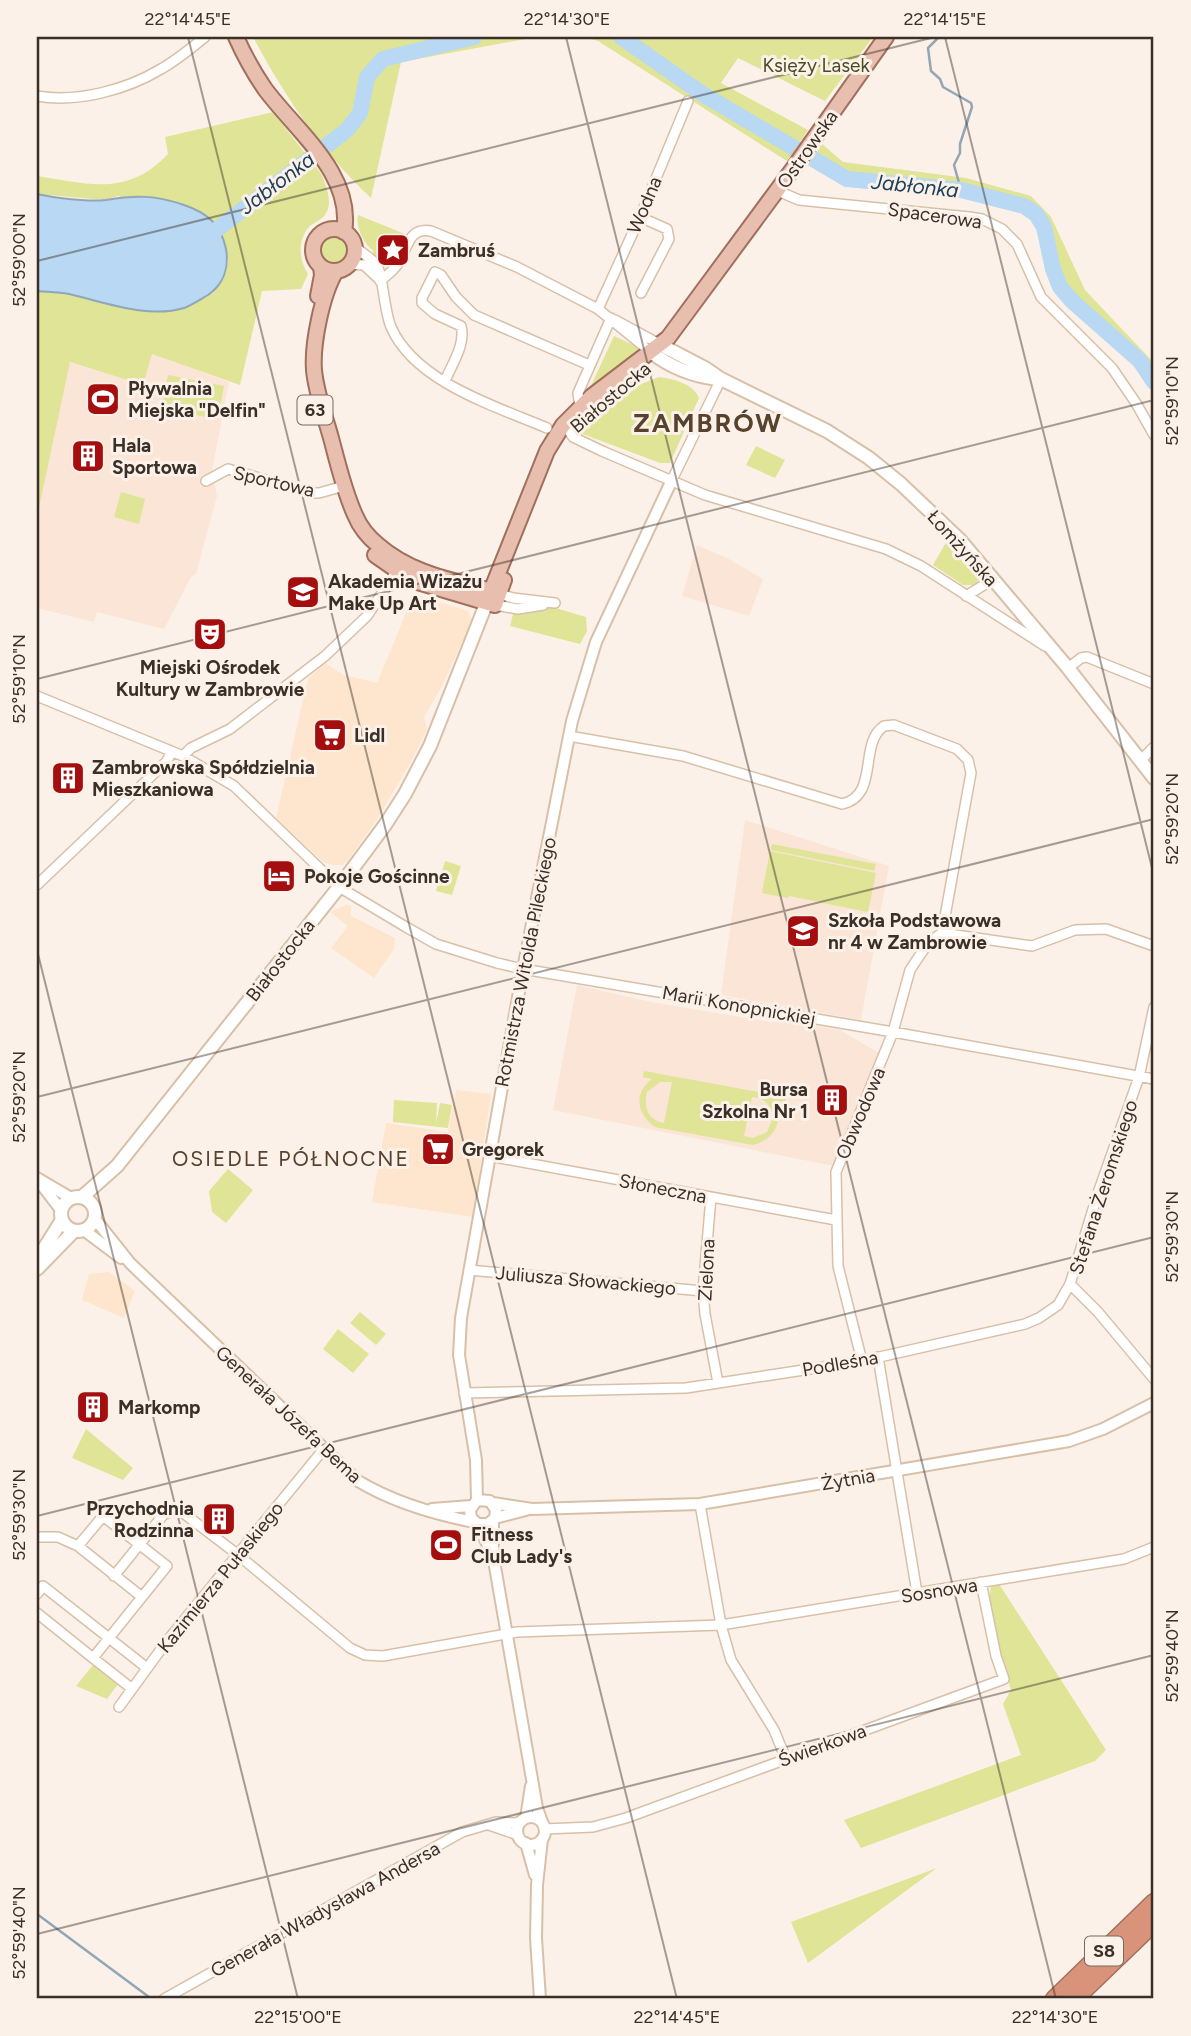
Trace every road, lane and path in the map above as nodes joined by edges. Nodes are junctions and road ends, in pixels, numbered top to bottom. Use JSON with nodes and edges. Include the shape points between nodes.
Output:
{"nodes":[{"id":1,"x":205,"y":37,"type":"edge"},
{"id":2,"x":236,"y":37,"type":"edge"},
{"id":3,"x":244,"y":37,"type":"edge"},
{"id":4,"x":887,"y":37,"type":"edge"},
{"id":5,"x":37,"y":99,"type":"edge"},
{"id":6,"x":688,"y":101,"type":"dead end"},
{"id":7,"x":283,"y":108,"type":"junction"},
{"id":8,"x":778,"y":191,"type":"junction"},
{"id":9,"x":640,"y":217,"type":"junction"},
{"id":10,"x":338,"y":230,"type":"junction"},
{"id":11,"x":355,"y":246,"type":"junction"},
{"id":12,"x":350,"y":264,"type":"junction"},
{"id":13,"x":321,"y":267,"type":"junction"},
{"id":14,"x":336,"y":271,"type":"junction"},
{"id":15,"x":380,"y":281,"type":"junction"},
{"id":16,"x":641,"y":293,"type":"dead end"},
{"id":17,"x":598,"y":309,"type":"junction"},
{"id":18,"x":611,"y":318,"type":"junction"},
{"id":19,"x":659,"y":351,"type":"junction"},
{"id":20,"x":589,"y":365,"type":"junction"},
{"id":21,"x":445,"y":381,"type":"junction"},
{"id":22,"x":718,"y":385,"type":"junction"},
{"id":23,"x":580,"y":407,"type":"junction"},
{"id":24,"x":547,"y":428,"type":"dead end"},
{"id":25,"x":569,"y":431,"type":"junction"},
{"id":26,"x":1154,"y":435,"type":"edge"},
{"id":27,"x":206,"y":481,"type":"dead end"},
{"id":28,"x":671,"y":482,"type":"junction"},
{"id":29,"x":341,"y":488,"type":"junction"},
{"id":30,"x":396,"y":572,"type":"junction"},
{"id":31,"x":992,"y":580,"type":"junction"},
{"id":32,"x":966,"y":596,"type":"junction"},
{"id":33,"x":493,"y":598,"type":"junction"},
{"id":34,"x":1053,"y":650,"type":"junction"},
{"id":35,"x":1068,"y":668,"type":"junction"},
{"id":36,"x":1154,"y":684,"type":"edge"},
{"id":37,"x":37,"y":696,"type":"edge"},
{"id":38,"x":569,"y":736,"type":"junction"},
{"id":39,"x":1154,"y":747,"type":"edge"},
{"id":40,"x":172,"y":752,"type":"junction"},
{"id":41,"x":183,"y":756,"type":"junction"},
{"id":42,"x":1140,"y":761,"type":"junction"},
{"id":43,"x":1154,"y":778,"type":"edge"},
{"id":44,"x":37,"y":885,"type":"edge"},
{"id":45,"x":339,"y":887,"type":"junction"},
{"id":46,"x":942,"y":933,"type":"junction"},
{"id":47,"x":1154,"y":946,"type":"edge"},
{"id":48,"x":523,"y":969,"type":"junction"},
{"id":49,"x":1154,"y":1007,"type":"edge"},
{"id":50,"x":893,"y":1032,"type":"junction"},
{"id":51,"x":1139,"y":1077,"type":"junction"},
{"id":52,"x":1154,"y":1079,"type":"edge"},
{"id":53,"x":489,"y":1156,"type":"junction"},
{"id":54,"x":117,"y":1166,"type":"junction"},
{"id":55,"x":37,"y":1179,"type":"edge"},
{"id":56,"x":711,"y":1197,"type":"junction"},
{"id":57,"x":77,"y":1198,"type":"junction"},
{"id":58,"x":95,"y":1213,"type":"junction"},
{"id":59,"x":62,"y":1215,"type":"junction"},
{"id":60,"x":836,"y":1220,"type":"junction"},
{"id":61,"x":79,"y":1231,"type":"junction"},
{"id":62,"x":37,"y":1260,"type":"edge"},
{"id":63,"x":130,"y":1262,"type":"junction"},
{"id":64,"x":37,"y":1269,"type":"edge"},
{"id":65,"x":469,"y":1270,"type":"junction"},
{"id":66,"x":1070,"y":1284,"type":"junction"},
{"id":67,"x":703,"y":1291,"type":"junction"},
{"id":68,"x":878,"y":1357,"type":"junction"},
{"id":69,"x":862,"y":1361,"type":"junction"},
{"id":70,"x":1154,"y":1379,"type":"edge"},
{"id":71,"x":718,"y":1383,"type":"junction"},
{"id":72,"x":464,"y":1393,"type":"junction"},
{"id":73,"x":1154,"y":1403,"type":"edge"},
{"id":74,"x":323,"y":1450,"type":"junction"},
{"id":75,"x":476,"y":1460,"type":"junction"},
{"id":76,"x":897,"y":1471,"type":"junction"},
{"id":77,"x":492,"y":1502,"type":"junction"},
{"id":78,"x":474,"y":1503,"type":"junction"},
{"id":79,"x":700,"y":1504,"type":"junction"},
{"id":80,"x":532,"y":1509,"type":"junction"},
{"id":81,"x":429,"y":1510,"type":"junction"},
{"id":82,"x":494,"y":1519,"type":"junction"},
{"id":83,"x":476,"y":1523,"type":"junction"},
{"id":84,"x":37,"y":1537,"type":"edge"},
{"id":85,"x":139,"y":1545,"type":"junction"},
{"id":86,"x":78,"y":1546,"type":"junction"},
{"id":87,"x":1154,"y":1547,"type":"edge"},
{"id":88,"x":237,"y":1554,"type":"junction"},
{"id":89,"x":493,"y":1555,"type":"junction"},
{"id":90,"x":114,"y":1576,"type":"junction"},
{"id":91,"x":981,"y":1583,"type":"junction"},
{"id":92,"x":917,"y":1593,"type":"junction"},
{"id":93,"x":37,"y":1594,"type":"edge"},
{"id":94,"x":142,"y":1597,"type":"junction"},
{"id":95,"x":37,"y":1614,"type":"edge"},
{"id":96,"x":721,"y":1625,"type":"junction"},
{"id":97,"x":508,"y":1634,"type":"junction"},
{"id":98,"x":109,"y":1639,"type":"junction"},
{"id":99,"x":93,"y":1658,"type":"junction"},
{"id":100,"x":147,"y":1668,"type":"junction"},
{"id":101,"x":131,"y":1688,"type":"junction"},
{"id":102,"x":119,"y":1707,"type":"dead end"},
{"id":103,"x":786,"y":1759,"type":"junction"},
{"id":104,"x":533,"y":1776,"type":"junction"},
{"id":105,"x":524,"y":1819,"type":"junction"},
{"id":106,"x":489,"y":1825,"type":"junction"},
{"id":107,"x":543,"y":1830,"type":"junction"},
{"id":108,"x":522,"y":1839,"type":"junction"},
{"id":109,"x":537,"y":1885,"type":"junction"},
{"id":110,"x":1154,"y":1902,"type":"edge"},
{"id":111,"x":1154,"y":1923,"type":"edge"},
{"id":112,"x":164,"y":1999,"type":"edge"},
{"id":113,"x":540,"y":1999,"type":"edge"},
{"id":114,"x":1054,"y":1999,"type":"edge"},
{"id":115,"x":1075,"y":1999,"type":"edge"}],
"edges":[{"from":1,"to":5,"type":"street","via":[[161,70],[124,86],[68,98]]},
{"from":2,"to":7,"type":"main road","via":[[266,91]]},
{"from":3,"to":7,"type":"main road"},
{"from":4,"to":8,"type":"main road","name":"Ostrowska","bridge":true},
{"from":6,"to":9,"type":"street","name":"Wodna"},
{"from":7,"to":10,"type":"main road","via":[[342,191],[345,205]]},
{"from":8,"to":19,"type":"main road","name":"Ostrowska"},
{"from":8,"to":26,"type":"street","name":"Spacerowa","via":[[799,200],[982,219],[1002,229],[1017,244],[1041,298],[1112,368]]},
{"from":9,"to":16,"type":"street","via":[[667,229],[669,239]]},
{"from":9,"to":17,"type":"street","name":"Wodna"},
{"from":10,"to":11,"type":"main road"},
{"from":10,"to":13,"type":"main road","number":"63","via":[[321,233],[314,242],[313,253]]},
{"from":11,"to":12,"type":"main road"},
{"from":11,"to":15,"type":"street","via":[[376,264]]},
{"from":12,"to":14,"type":"main road"},
{"from":12,"to":15,"type":"street","via":[[364,265]]},
{"from":13,"to":14,"type":"main road"},
{"from":13,"to":29,"type":"main road","number":"63","via":[[305,370]]},
{"from":14,"to":29,"type":"main road","number":"63","via":[[316,335],[314,370]]},
{"from":15,"to":17,"type":"street","via":[[396,267],[415,233],[431,231],[517,267]]},
{"from":15,"to":21,"type":"street","via":[[386,313],[398,340],[424,370]]},
{"from":17,"to":18,"type":"street"},
{"from":18,"to":19,"type":"street","via":[[622,330]]},
{"from":18,"to":20,"type":"street"},
{"from":19,"to":22,"type":"main road","name":"Łomżyńska"},
{"from":19,"to":22,"type":"main road","name":"Łomżyńska","via":[[705,368]]},
{"from":19,"to":23,"type":"main road","name":"Białostocka"},
{"from":19,"to":25,"type":"main road","name":"Białostocka"},
{"from":20,"to":21,"type":"street","via":[[474,315],[435,272],[422,303],[462,330]]},
{"from":20,"to":23,"type":"street","via":[[578,393]]},
{"from":21,"to":24,"type":"street"},
{"from":22,"to":28,"type":"street"},
{"from":22,"to":31,"type":"main road","name":"Łomżyńska","via":[[827,431],[869,458],[960,540]]},
{"from":23,"to":33,"type":"main road","name":"Białostocka","via":[[547,451]]},
{"from":25,"to":28,"type":"street","via":[[573,437]]},
{"from":25,"to":33,"type":"main road","name":"Białostocka"},
{"from":27,"to":29,"type":"street","name":"Sportowa","via":[[228,469],[311,493]]},
{"from":28,"to":32,"type":"street","via":[[886,549]]},
{"from":28,"to":38,"type":"street","name":"Rotmistrza Witolda Pileckiego","via":[[596,642]]},
{"from":29,"to":30,"type":"main road","number":"63","via":[[358,535]]},
{"from":29,"to":33,"type":"main road","number":"63","via":[[365,532],[390,555],[409,567]]},
{"from":30,"to":33,"type":"main road","number":"63","via":[[428,586]]},
{"from":30,"to":41,"type":"street","via":[[366,617],[325,656],[230,729]]},
{"from":31,"to":32,"type":"street"},
{"from":31,"to":34,"type":"main road","name":"Łomżyńska"},
{"from":32,"to":34,"type":"street"},
{"from":33,"to":33,"type":"street","via":[[518,609],[555,603],[513,598]]},
{"from":33,"to":45,"type":"main road","name":"Białostocka","via":[[405,793]]},
{"from":34,"to":35,"type":"main road","name":"Łomżyńska"},
{"from":35,"to":36,"type":"street","via":[[1087,656]]},
{"from":35,"to":42,"type":"main road","name":"Łomżyńska"},
{"from":37,"to":40,"type":"street","name":"Marii Konopnickiej"},
{"from":38,"to":46,"type":"street","via":[[683,756],[842,804],[860,793],[875,735],[884,726],[894,725],[957,749],[968,760],[971,773]]},
{"from":38,"to":48,"type":"street","name":"Rotmistrza Witolda Pileckiego"},
{"from":39,"to":42,"type":"street"},
{"from":40,"to":41,"type":"street","name":"Marii Konopnickiej"},
{"from":40,"to":44,"type":"street"},
{"from":41,"to":45,"type":"street","name":"Marii Konopnickiej","via":[[234,786]]},
{"from":42,"to":43,"type":"main road","name":"Łomżyńska"},
{"from":45,"to":48,"type":"street","name":"Marii Konopnickiej","via":[[436,944]]},
{"from":45,"to":54,"type":"main road","name":"Białostocka"},
{"from":46,"to":47,"type":"street","via":[[1032,946],[1075,930],[1106,929]]},
{"from":46,"to":50,"type":"street","name":"Obwodowa","via":[[928,943],[910,970]]},
{"from":48,"to":50,"type":"street","name":"Marii Konopnickiej"},
{"from":48,"to":53,"type":"street","name":"Rotmistrza Witolda Pileckiego"},
{"from":49,"to":51,"type":"street","name":"Stefana Żeromskiego"},
{"from":50,"to":51,"type":"street","name":"Marii Konopnickiej"},
{"from":50,"to":60,"type":"street","name":"Obwodowa","via":[[836,1172]]},
{"from":51,"to":52,"type":"street","name":"Marii Konopnickiej"},
{"from":51,"to":66,"type":"street","name":"Stefana Żeromskiego"},
{"from":53,"to":56,"type":"street","name":"Słoneczna"},
{"from":53,"to":65,"type":"street","name":"Rotmistrza Witolda Pileckiego"},
{"from":54,"to":57,"type":"main road","name":"Białostocka"},
{"from":54,"to":58,"type":"main road","name":"Białostocka"},
{"from":55,"to":57,"type":"street"},
{"from":55,"to":59,"type":"street"},
{"from":56,"to":60,"type":"street","name":"Słoneczna"},
{"from":56,"to":67,"type":"street","name":"Zielona"},
{"from":57,"to":58,"type":"main road"},
{"from":57,"to":59,"type":"main road","name":"Białostocka"},
{"from":58,"to":61,"type":"main road","name":"Białostocka"},
{"from":58,"to":63,"type":"street","name":"Generała Józefa Bema"},
{"from":59,"to":61,"type":"main road","via":[[69,1229]]},
{"from":59,"to":62,"type":"main road"},
{"from":60,"to":69,"type":"street","name":"Obwodowa","via":[[838,1266]]},
{"from":61,"to":63,"type":"street","name":"Generała Józefa Bema"},
{"from":61,"to":64,"type":"main road"},
{"from":63,"to":74,"type":"street","name":"Generała Józefa Bema"},
{"from":65,"to":67,"type":"street","name":"Juliusza Słowackiego"},
{"from":65,"to":72,"type":"street","name":"Rotmistrza Witolda Pileckiego","via":[[459,1355]]},
{"from":66,"to":68,"type":"street","name":"Podleśna","via":[[1058,1304],[1025,1324]]},
{"from":66,"to":70,"type":"street"},
{"from":67,"to":71,"type":"street","name":"Zielona"},
{"from":68,"to":69,"type":"street","name":"Podleśna"},
{"from":68,"to":76,"type":"street"},
{"from":69,"to":71,"type":"street","name":"Podleśna"},
{"from":71,"to":72,"type":"street","name":"Podleśna","via":[[686,1388]]},
{"from":72,"to":75,"type":"street","name":"Rotmistrza Witolda Pileckiego"},
{"from":73,"to":76,"type":"street","name":"Żytnia","via":[[1069,1441]]},
{"from":74,"to":81,"type":"street","name":"Generała Józefa Bema","via":[[379,1494]]},
{"from":74,"to":88,"type":"street","name":"Kazimierza Pułaskiego"},
{"from":75,"to":77,"type":"street","name":"Rotmistrza Witolda Pileckiego"},
{"from":75,"to":78,"type":"street","name":"Rotmistrza Witolda Pileckiego"},
{"from":76,"to":79,"type":"street","name":"Żytnia"},
{"from":76,"to":92,"type":"street"},
{"from":77,"to":78,"type":"street"},
{"from":77,"to":80,"type":"street","name":"Żytnia"},
{"from":77,"to":82,"type":"street"},
{"from":78,"to":81,"type":"street"},
{"from":78,"to":83,"type":"street","via":[[470,1514]]},
{"from":79,"to":80,"type":"street","name":"Żytnia"},
{"from":79,"to":96,"type":"street"},
{"from":80,"to":82,"type":"street","name":"Żytnia"},
{"from":81,"to":83,"type":"street","name":"Generała Józefa Bema"},
{"from":82,"to":83,"type":"street","via":[[488,1524]]},
{"from":82,"to":89,"type":"street"},
{"from":83,"to":89,"type":"street"},
{"from":84,"to":86,"type":"street","via":[[58,1537]]},
{"from":85,"to":86,"type":"street","via":[[103,1516]]},
{"from":85,"to":88,"type":"street","name":"Sosnowa","via":[[164,1514],[178,1510]]},
{"from":85,"to":90,"type":"street"},
{"from":85,"to":94,"type":"street","via":[[167,1566]]},
{"from":86,"to":90,"type":"street"},
{"from":87,"to":91,"type":"street","name":"Sosnowa","via":[[1124,1559]]},
{"from":88,"to":97,"type":"street","name":"Sosnowa","via":[[350,1648],[365,1655],[383,1656]]},
{"from":88,"to":100,"type":"street","name":"Kazimierza Pułaskiego"},
{"from":89,"to":97,"type":"street"},
{"from":90,"to":94,"type":"street"},
{"from":91,"to":92,"type":"street","name":"Sosnowa"},
{"from":91,"to":103,"type":"street","name":"Świerkowa","via":[[1004,1679]]},
{"from":92,"to":96,"type":"street","name":"Sosnowa"},
{"from":93,"to":98,"type":"street","via":[[43,1587]]},
{"from":94,"to":98,"type":"street"},
{"from":95,"to":99,"type":"street"},
{"from":96,"to":97,"type":"street","name":"Sosnowa"},
{"from":96,"to":103,"type":"street","via":[[731,1660],[774,1730]]},
{"from":97,"to":104,"type":"street"},
{"from":98,"to":99,"type":"street"},
{"from":98,"to":100,"type":"street"},
{"from":99,"to":101,"type":"street"},
{"from":100,"to":101,"type":"street","name":"Kazimierza Pułaskiego"},
{"from":101,"to":102,"type":"street","name":"Kazimierza Pułaskiego"},
{"from":103,"to":107,"type":"street","name":"Świerkowa","via":[[610,1823]]},
{"from":104,"to":105,"type":"street"},
{"from":104,"to":107,"type":"street"},
{"from":105,"to":106,"type":"street","name":"Generała Władysława Andersa"},
{"from":105,"to":107,"type":"street","via":[[534,1817]]},
{"from":105,"to":108,"type":"street","via":[[517,1828]]},
{"from":106,"to":108,"type":"street"},
{"from":106,"to":112,"type":"street","name":"Generała Władysława Andersa","via":[[462,1832]]},
{"from":107,"to":108,"type":"street","via":[[534,1844]]},
{"from":107,"to":109,"type":"street"},
{"from":108,"to":109,"type":"street"},
{"from":109,"to":113,"type":"street"},
{"from":110,"to":114,"type":"highway","number":"S8"},
{"from":111,"to":115,"type":"highway","number":"S8"}]}
